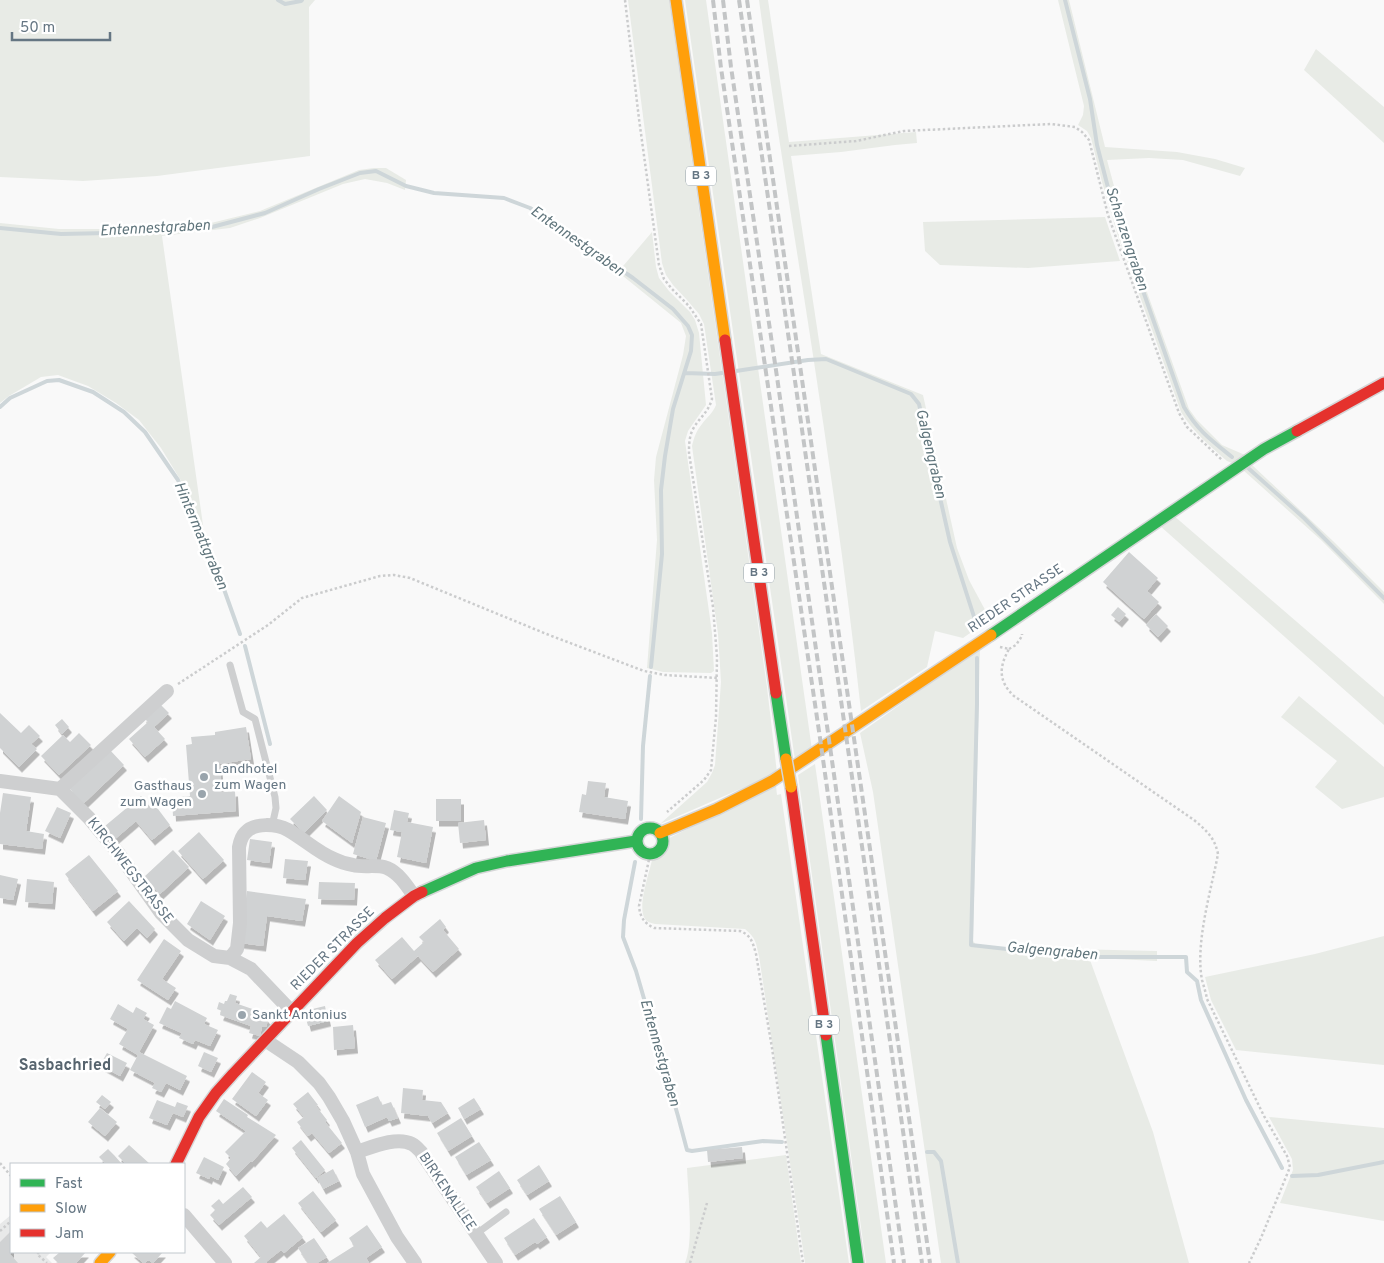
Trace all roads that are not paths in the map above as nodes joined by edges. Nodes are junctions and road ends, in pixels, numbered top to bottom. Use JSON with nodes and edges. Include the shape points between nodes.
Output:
{"nodes":[{"id":1,"x":676,"y":0,"type":"edge"},
{"id":2,"x":1384,"y":382,"type":"edge"},
{"id":3,"x":230,"y":665,"type":"dead end"},
{"id":4,"x":167,"y":691,"type":"road end"},
{"id":5,"x":0,"y":781,"type":"edge"},
{"id":6,"x":60,"y":789,"type":"junction"},
{"id":7,"x":272,"y":826,"type":"junction"},
{"id":8,"x":657,"y":831,"type":"junction"},
{"id":9,"x":636,"y":840,"type":"junction"},
{"id":10,"x":414,"y":896,"type":"junction"},
{"id":11,"x":230,"y":958,"type":"junction"},
{"id":12,"x":292,"y":1012,"type":"junction"},
{"id":13,"x":265,"y":1040,"type":"junction"},
{"id":14,"x":357,"y":1152,"type":"junction"},
{"id":15,"x":176,"y":1163,"type":"edge"},
{"id":16,"x":506,"y":1212,"type":"dead end"},
{"id":17,"x":185,"y":1216,"type":"edge"},
{"id":18,"x":476,"y":1234,"type":"junction"},
{"id":19,"x":109,"y":1253,"type":"edge"},
{"id":20,"x":100,"y":1263,"type":"edge"},
{"id":21,"x":225,"y":1263,"type":"edge"},
{"id":22,"x":415,"y":1263,"type":"edge"},
{"id":23,"x":496,"y":1263,"type":"edge"},
{"id":24,"x":858,"y":1263,"type":"edge"}],
"edges":[{"from":1,"to":24,"type":"street","number":"B 3","bridge":true},
{"from":2,"to":8,"type":"street","name":"RIEDER STRASSE","via":[[1264,449],[772,781],[717,809]]},
{"from":3,"to":7,"type":"lane","via":[[244,712],[255,719],[275,797]]},
{"from":4,"to":6,"type":"street"},
{"from":5,"to":6,"type":"street"},
{"from":6,"to":11,"type":"street","name":"KIRCHWEGSTRASSE","via":[[89,818],[161,913],[188,940],[214,956]]},
{"from":7,"to":10,"type":"street","via":[[287,829],[335,860],[353,866],[388,868],[399,876]]},
{"from":7,"to":11,"type":"street","via":[[256,825],[241,839],[240,923],[237,949]]},
{"from":8,"to":9,"type":"street","name":"RIEDER STRASSE","via":[[646,828]]},
{"from":8,"to":9,"type":"street","via":[[663,840],[659,852],[650,855],[642,852]]},
{"from":9,"to":10,"type":"street","name":"RIEDER STRASSE","via":[[476,868]]},
{"from":10,"to":12,"type":"street","name":"RIEDER STRASSE","via":[[357,943]]},
{"from":11,"to":12,"type":"street","name":"KIRCHWEGSTRASSE","via":[[251,969]]},
{"from":12,"to":13,"type":"street","name":"RIEDER STRASSE"},
{"from":13,"to":14,"type":"street","via":[[298,1062],[319,1083],[343,1121]]},
{"from":13,"to":15,"type":"street","name":"RIEDER STRASSE","via":[[216,1093],[199,1117]]},
{"from":14,"to":18,"type":"street","name":"BIRKENALLEE","via":[[383,1143],[401,1141],[412,1144],[421,1152]]},
{"from":14,"to":22,"type":"street","via":[[363,1174]]},
{"from":16,"to":18,"type":"lane"},
{"from":17,"to":21,"type":"street"},
{"from":18,"to":23,"type":"street","name":"BIRKENALLEE"},
{"from":19,"to":20,"type":"street"}]}
